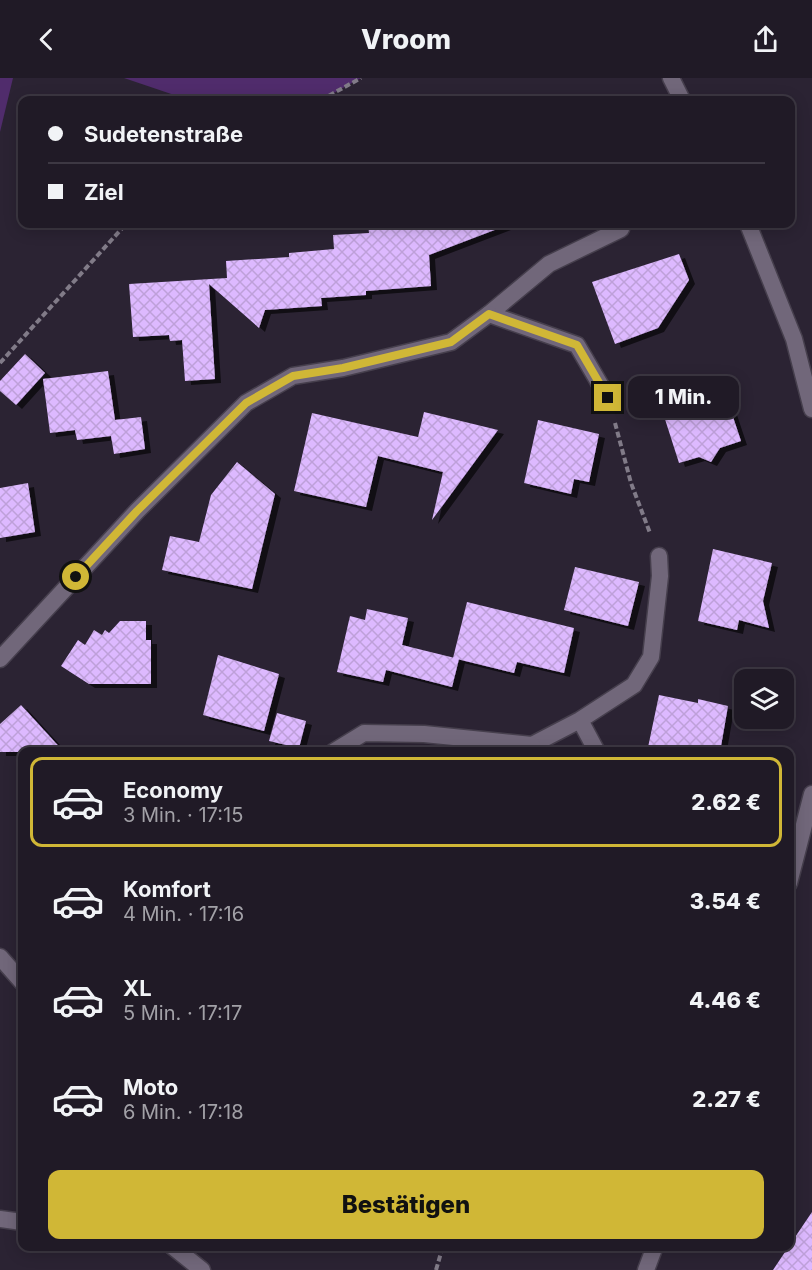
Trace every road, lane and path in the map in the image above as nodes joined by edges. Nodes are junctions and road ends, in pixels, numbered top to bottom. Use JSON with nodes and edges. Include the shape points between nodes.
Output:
{"nodes":[{"id":1,"x":361,"y":78,"type":"edge"},
{"id":2,"x":671,"y":78,"type":"edge"},
{"id":3,"x":328,"y":96,"type":"edge"},
{"id":4,"x":680,"y":96,"type":"edge"},
{"id":5,"x":122,"y":228,"type":"edge"},
{"id":6,"x":750,"y":228,"type":"edge"},
{"id":7,"x":621,"y":229,"type":"dead end"},
{"id":8,"x":489,"y":314,"type":"junction"},
{"id":9,"x":0,"y":363,"type":"edge"},
{"id":10,"x":608,"y":398,"type":"joint"},
{"id":11,"x":812,"y":409,"type":"edge"},
{"id":12,"x":659,"y":556,"type":"joint"},
{"id":13,"x":0,"y":659,"type":"edge"},
{"id":14,"x":580,"y":720,"type":"junction"},
{"id":15,"x":341,"y":747,"type":"edge"},
{"id":16,"x":594,"y":747,"type":"edge"},
{"id":17,"x":812,"y":799,"type":"edge"},
{"id":18,"x":794,"y":865,"type":"edge"},
{"id":19,"x":0,"y":957,"type":"edge"},
{"id":20,"x":18,"y":977,"type":"edge"},
{"id":21,"x":0,"y":1220,"type":"edge"},
{"id":22,"x":18,"y":1222,"type":"edge"},
{"id":23,"x":178,"y":1251,"type":"edge"},
{"id":24,"x":442,"y":1251,"type":"edge"},
{"id":25,"x":653,"y":1251,"type":"edge"},
{"id":26,"x":202,"y":1270,"type":"edge"},
{"id":27,"x":436,"y":1270,"type":"edge"},
{"id":28,"x":646,"y":1270,"type":"edge"}],
"edges":[{"from":1,"to":3,"type":"path"},
{"from":2,"to":4,"type":"street"},
{"from":5,"to":9,"type":"path"},
{"from":6,"to":11,"type":"street","via":[[794,339]]},
{"from":7,"to":8,"type":"street","via":[[549,264]]},
{"from":8,"to":10,"type":"street","via":[[577,345]]},
{"from":8,"to":13,"type":"street","via":[[451,342],[293,376],[246,403],[137,511]]},
{"from":10,"to":12,"type":"path","via":[[632,483]]},
{"from":12,"to":14,"type":"street","via":[[651,657],[634,686]]},
{"from":14,"to":15,"type":"street","via":[[532,745],[424,734],[364,733]]},
{"from":14,"to":16,"type":"street"},
{"from":17,"to":18,"type":"street"},
{"from":19,"to":20,"type":"street"},
{"from":21,"to":22,"type":"street"},
{"from":23,"to":26,"type":"street"},
{"from":24,"to":27,"type":"path"},
{"from":25,"to":28,"type":"street"}]}
